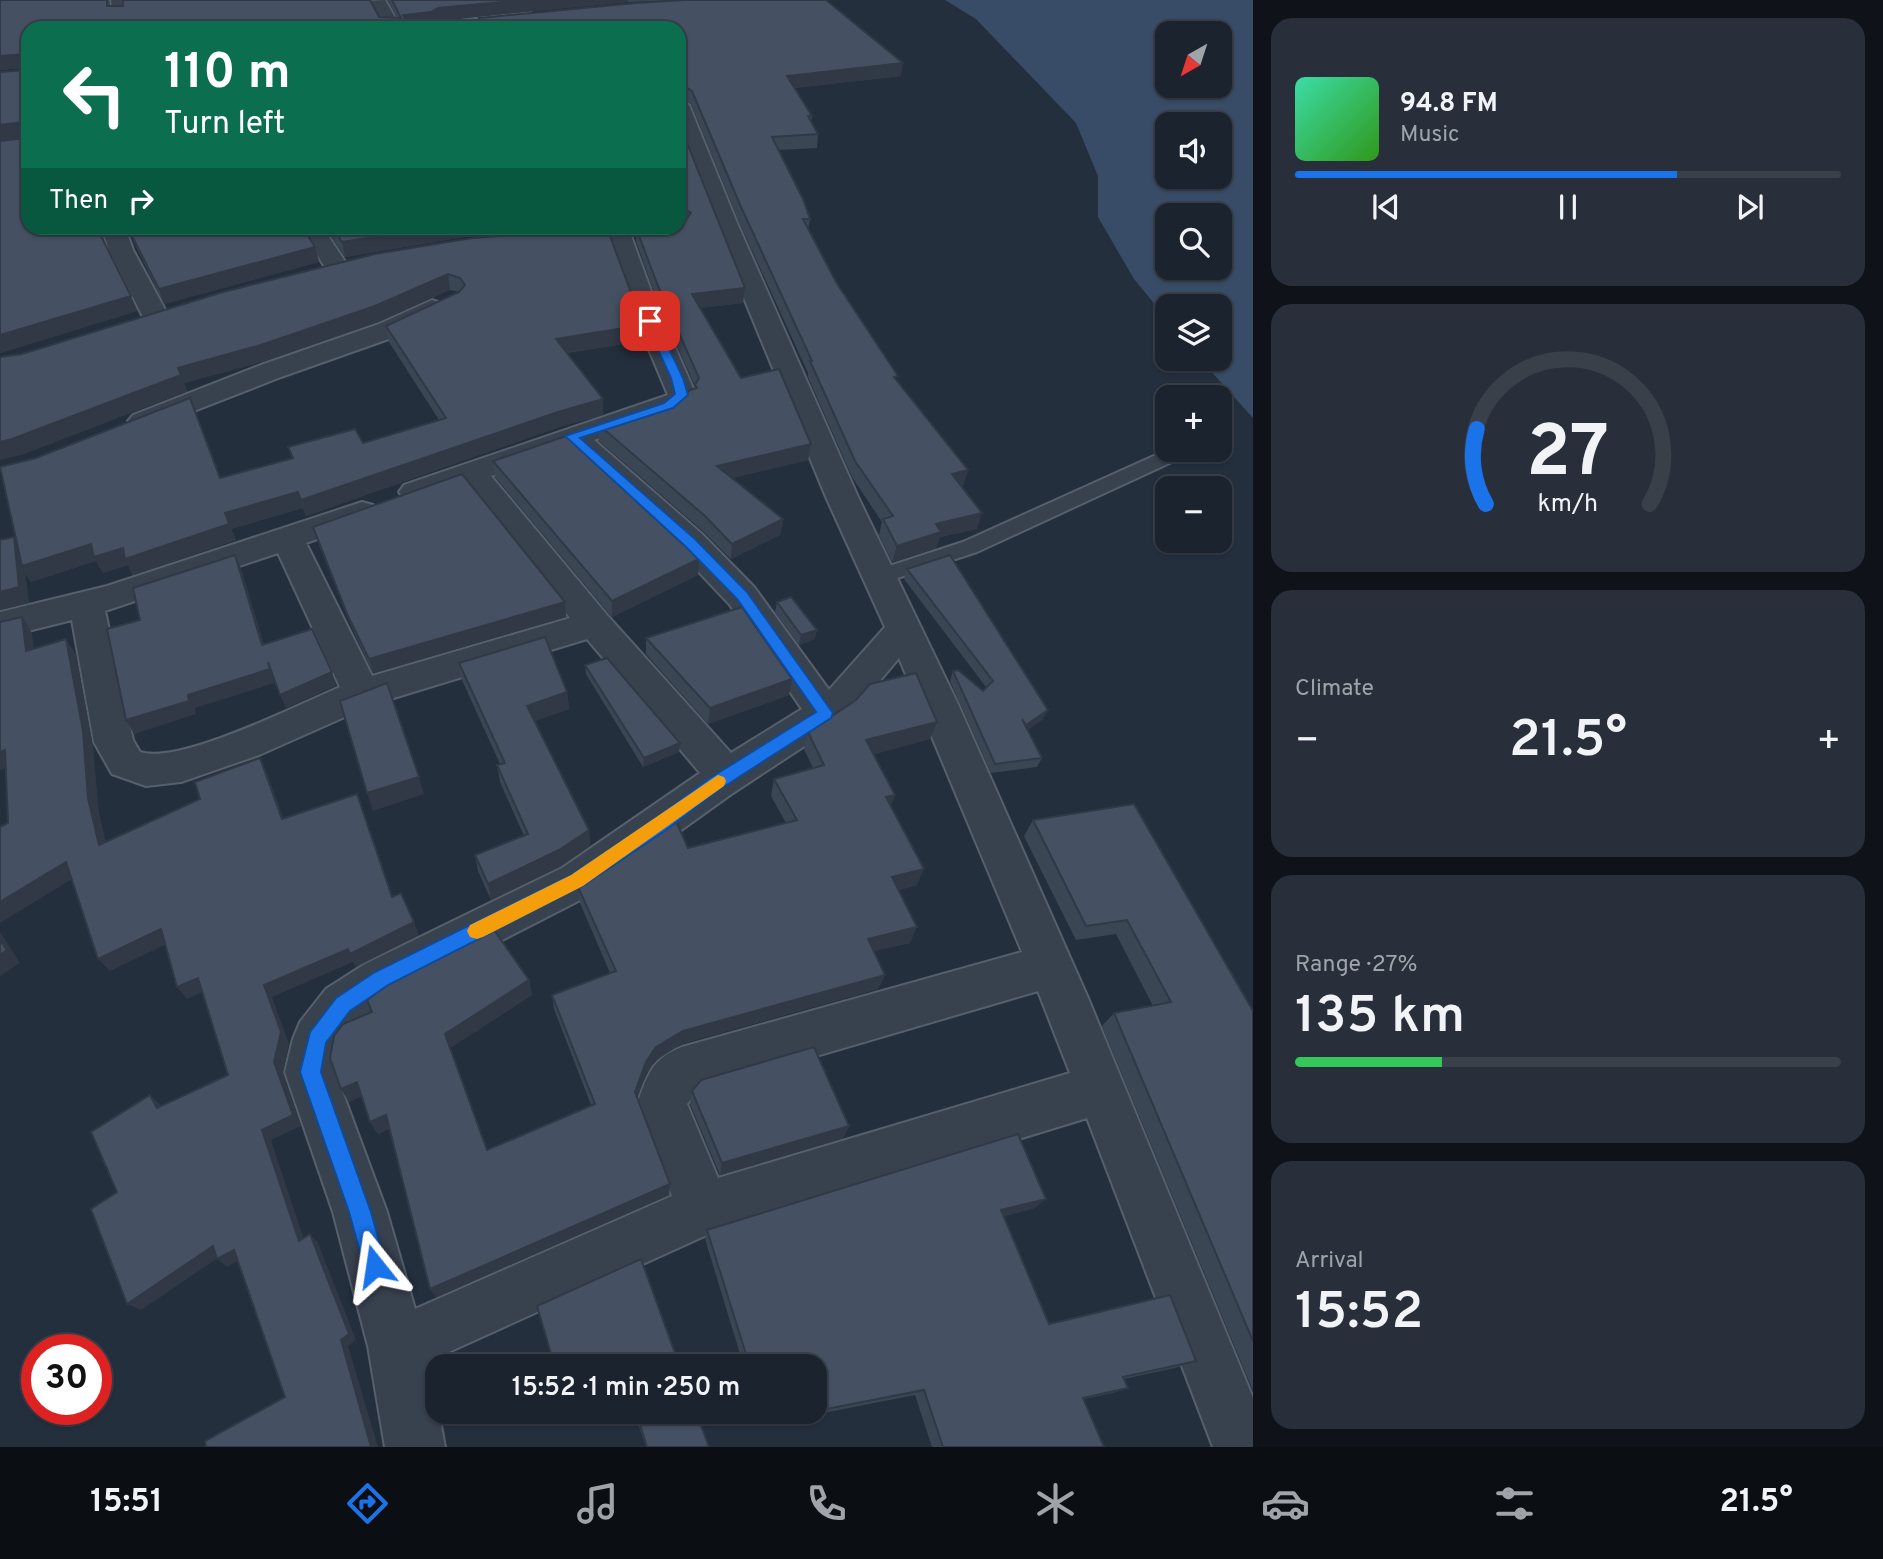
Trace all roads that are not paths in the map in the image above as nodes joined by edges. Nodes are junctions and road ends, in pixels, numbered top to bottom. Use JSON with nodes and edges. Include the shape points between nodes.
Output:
{"nodes":[{"id":1,"x":377,"y":1,"type":"edge"},
{"id":2,"x":545,"y":17,"type":"edge"},
{"id":3,"x":388,"y":21,"type":"edge"},
{"id":4,"x":507,"y":21,"type":"edge"},
{"id":5,"x":686,"y":130,"type":"edge"},
{"id":6,"x":116,"y":235,"type":"edge"},
{"id":7,"x":316,"y":235,"type":"edge"},
{"id":8,"x":619,"y":235,"type":"edge"},
{"id":9,"x":338,"y":269,"type":"edge"},
{"id":10,"x":451,"y":300,"type":"edge"},
{"id":11,"x":129,"y":326,"type":"edge"},
{"id":12,"x":119,"y":431,"type":"edge"},
{"id":13,"x":571,"y":436,"type":"junction"},
{"id":14,"x":1156,"y":462,"type":"edge"},
{"id":15,"x":470,"y":471,"type":"junction"},
{"id":16,"x":288,"y":538,"type":"junction"},
{"id":17,"x":879,"y":577,"type":"junction"},
{"id":18,"x":86,"y":604,"type":"junction"},
{"id":19,"x":594,"y":624,"type":"junction"},
{"id":20,"x":0,"y":625,"type":"edge"},
{"id":21,"x":904,"y":629,"type":"junction"},
{"id":22,"x":362,"y":693,"type":"junction"},
{"id":23,"x":825,"y":713,"type":"junction"},
{"id":24,"x":727,"y":776,"type":"junction"},
{"id":25,"x":1050,"y":966,"type":"junction"},
{"id":26,"x":1100,"y":1089,"type":"junction"},
{"id":27,"x":704,"y":1209,"type":"junction"},
{"id":28,"x":397,"y":1346,"type":"junction"},
{"id":29,"x":415,"y":1447,"type":"edge"},
{"id":30,"x":1243,"y":1447,"type":"edge"}],
"edges":[{"from":1,"to":3,"type":"street"},
{"from":2,"to":4,"type":"street"},
{"from":5,"to":17,"type":"street","via":[[713,224]]},
{"from":6,"to":11,"type":"street","via":[[166,314]]},
{"from":7,"to":9,"type":"street"},
{"from":8,"to":13,"type":"street","via":[[682,395],[669,406]]},
{"from":10,"to":12,"type":"street","via":[[388,330]]},
{"from":13,"to":15,"type":"street"},
{"from":13,"to":23,"type":"street","via":[[690,542],[742,596]]},
{"from":14,"to":17,"type":"lane","via":[[970,547]]},
{"from":15,"to":16,"type":"street"},
{"from":15,"to":19,"type":"street"},
{"from":16,"to":18,"type":"street"},
{"from":16,"to":22,"type":"street"},
{"from":17,"to":21,"type":"street"},
{"from":18,"to":20,"type":"street"},
{"from":18,"to":22,"type":"street","via":[[114,742],[126,763],[146,770],[181,766],[245,744]]},
{"from":19,"to":22,"type":"street"},
{"from":19,"to":24,"type":"street"},
{"from":21,"to":23,"type":"street","via":[[837,706]]},
{"from":21,"to":25,"type":"street"},
{"from":23,"to":24,"type":"street"},
{"from":24,"to":28,"type":"street","via":[[577,881],[381,979],[343,1004],[317,1039],[310,1072],[360,1212]]},
{"from":25,"to":26,"type":"street"},
{"from":25,"to":27,"type":"street","via":[[682,1071],[668,1085],[662,1104]]},
{"from":26,"to":27,"type":"street"},
{"from":26,"to":30,"type":"street"},
{"from":27,"to":28,"type":"street"},
{"from":28,"to":29,"type":"street"}]}
